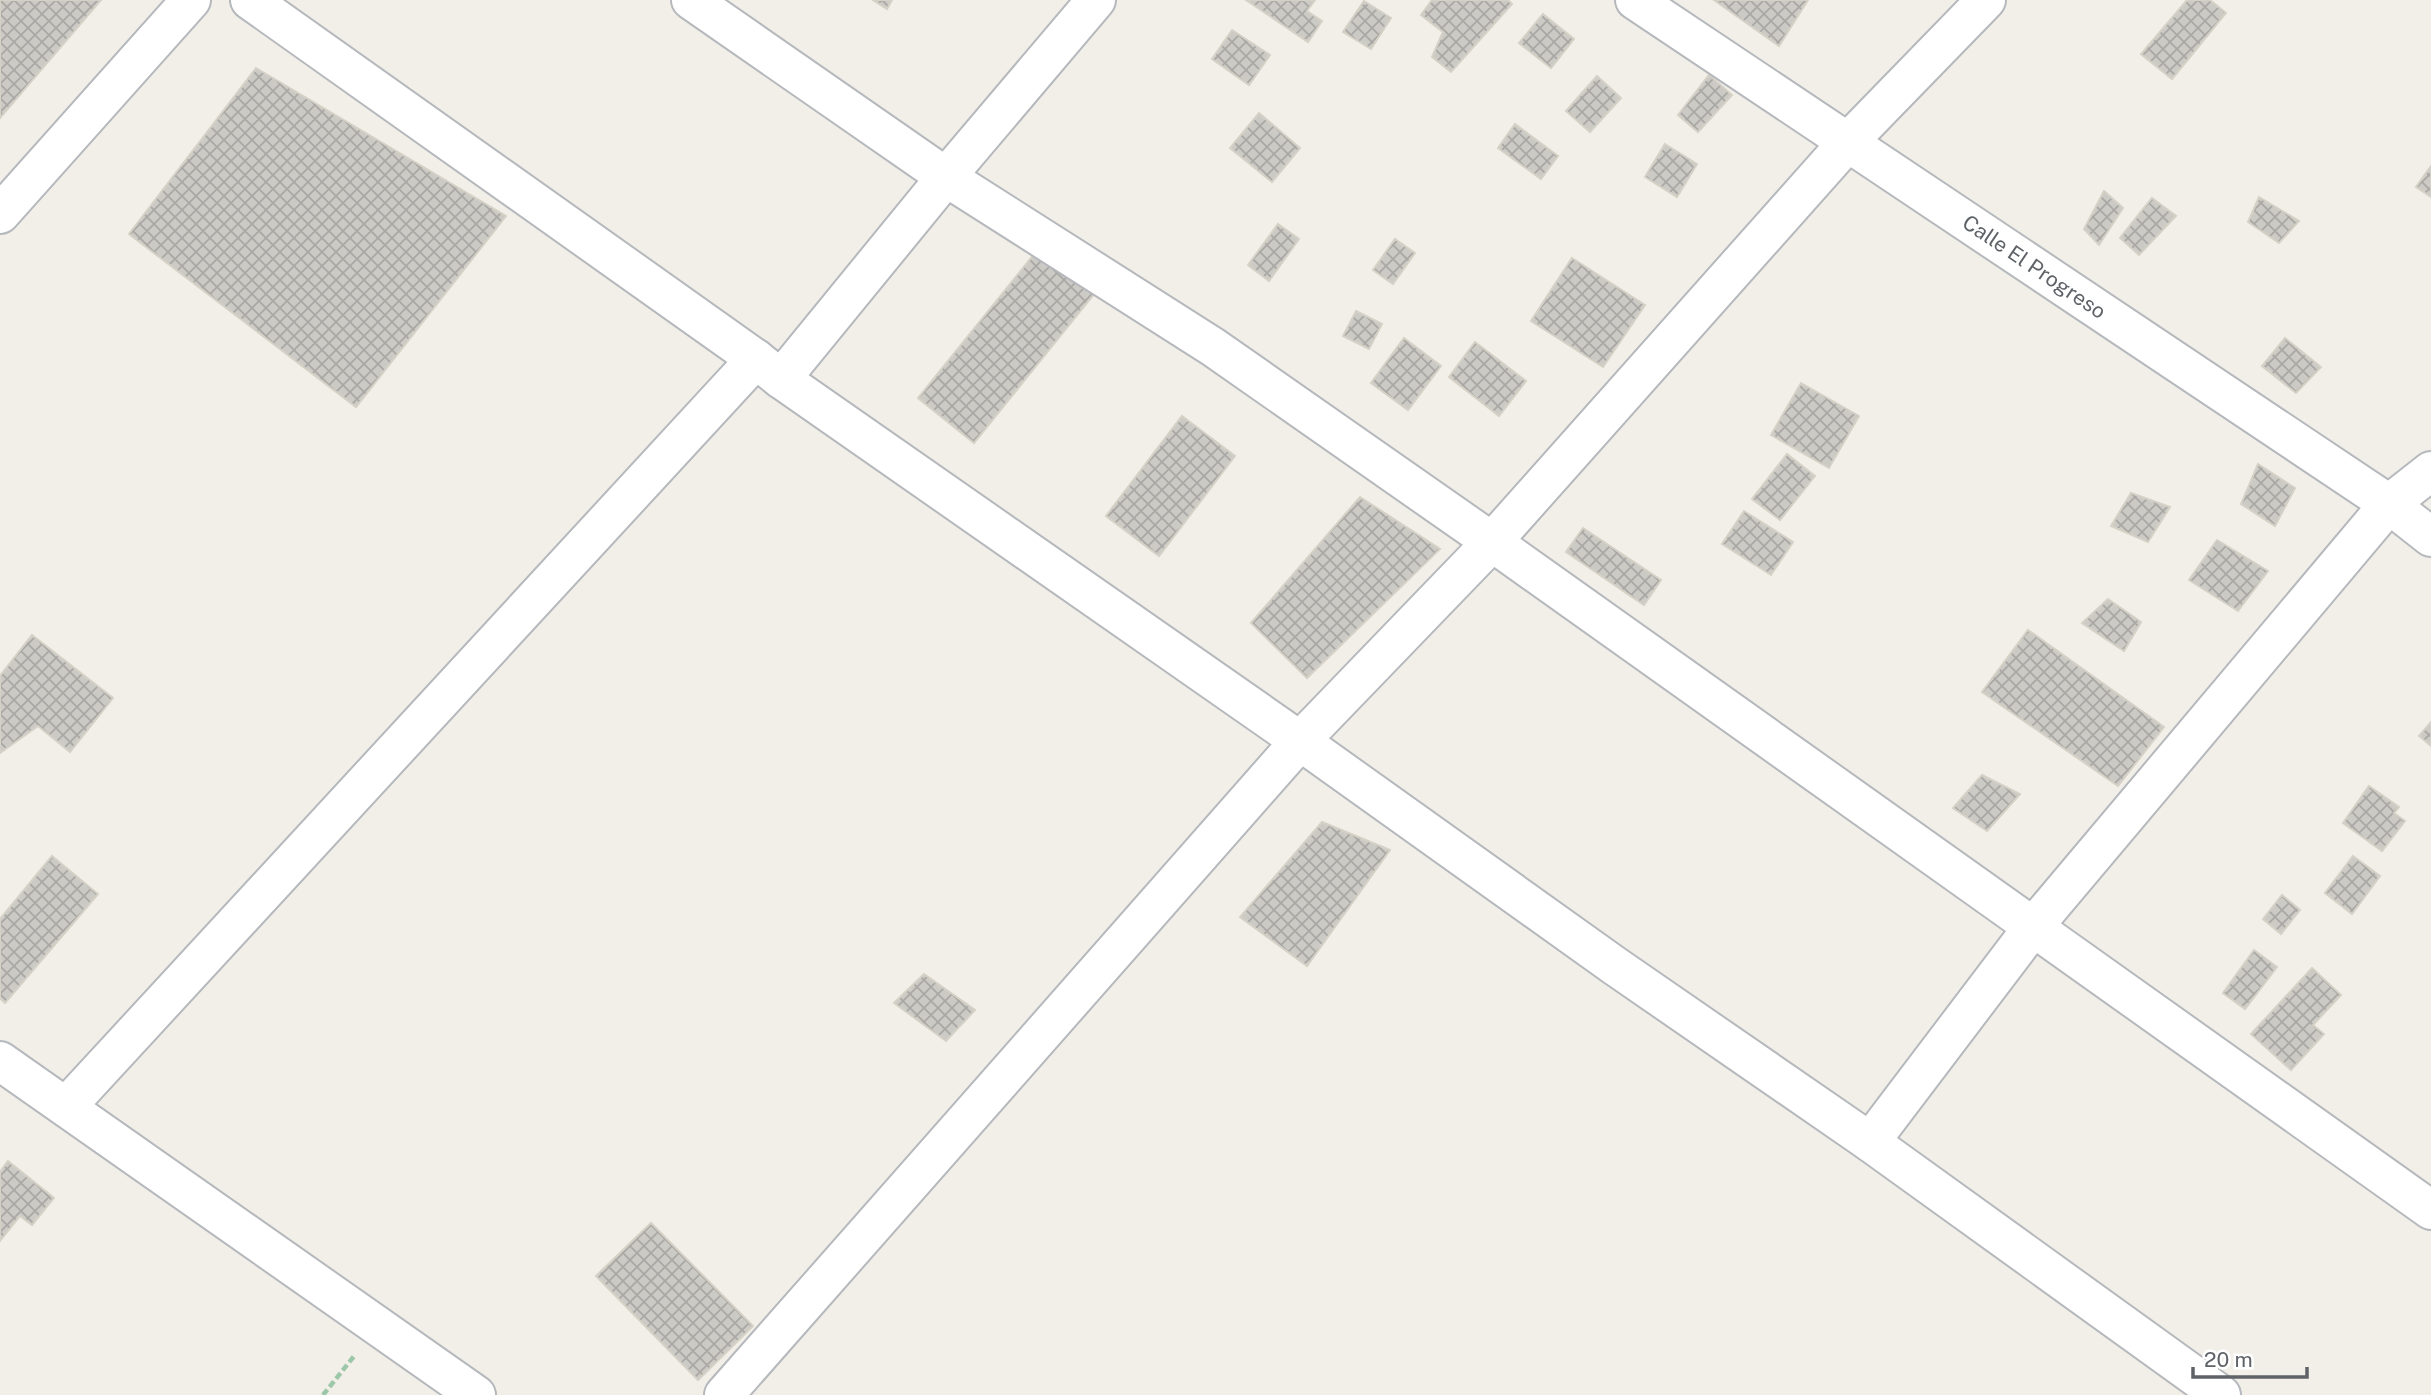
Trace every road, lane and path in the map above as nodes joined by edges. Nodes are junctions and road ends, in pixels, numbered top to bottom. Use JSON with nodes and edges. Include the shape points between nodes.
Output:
{"nodes":[{"id":1,"x":191,"y":0,"type":"edge"},
{"id":2,"x":250,"y":0,"type":"edge"},
{"id":3,"x":691,"y":0,"type":"edge"},
{"id":4,"x":1096,"y":0,"type":"edge"},
{"id":5,"x":1635,"y":0,"type":"edge"},
{"id":6,"x":1986,"y":0,"type":"edge"},
{"id":7,"x":1847,"y":142,"type":"junction"},
{"id":8,"x":946,"y":177,"type":"junction"},
{"id":9,"x":0,"y":214,"type":"edge"},
{"id":10,"x":769,"y":369,"type":"junction"},
{"id":11,"x":2431,"y":471,"type":"edge"},
{"id":12,"x":2389,"y":504,"type":"junction"},
{"id":13,"x":2431,"y":537,"type":"edge"},
{"id":14,"x":1492,"y":542,"type":"junction"},
{"id":15,"x":1300,"y":741,"type":"junction"},
{"id":16,"x":2033,"y":927,"type":"junction"},
{"id":17,"x":0,"y":1061,"type":"edge"},
{"id":18,"x":66,"y":1107,"type":"junction"},
{"id":19,"x":1870,"y":1142,"type":"junction"},
{"id":20,"x":2431,"y":1210,"type":"edge"},
{"id":21,"x":378,"y":1326,"type":"junction"},
{"id":22,"x":323,"y":1395,"type":"edge"},
{"id":23,"x":476,"y":1395,"type":"edge"},
{"id":24,"x":724,"y":1395,"type":"edge"},
{"id":25,"x":2221,"y":1395,"type":"edge"}],
"edges":[{"from":1,"to":9,"type":"street"},
{"from":2,"to":10,"type":"street"},
{"from":3,"to":8,"type":"street"},
{"from":4,"to":8,"type":"street"},
{"from":5,"to":7,"type":"street","name":"Calle El Progreso"},
{"from":6,"to":7,"type":"street"},
{"from":7,"to":12,"type":"street","name":"Calle El Progreso"},
{"from":7,"to":14,"type":"street"},
{"from":8,"to":10,"type":"street"},
{"from":8,"to":14,"type":"street","via":[[1213,347]]},
{"from":10,"to":15,"type":"street"},
{"from":10,"to":18,"type":"street"},
{"from":11,"to":12,"type":"street"},
{"from":12,"to":13,"type":"street","name":"Calle El Progreso"},
{"from":12,"to":16,"type":"street"},
{"from":14,"to":15,"type":"street"},
{"from":14,"to":16,"type":"street"},
{"from":15,"to":19,"type":"street"},
{"from":15,"to":24,"type":"street"},
{"from":16,"to":19,"type":"street"},
{"from":16,"to":20,"type":"street"},
{"from":17,"to":18,"type":"street"},
{"from":18,"to":21,"type":"street"},
{"from":19,"to":25,"type":"street"},
{"from":21,"to":22,"type":"path"},
{"from":21,"to":23,"type":"street"}]}
